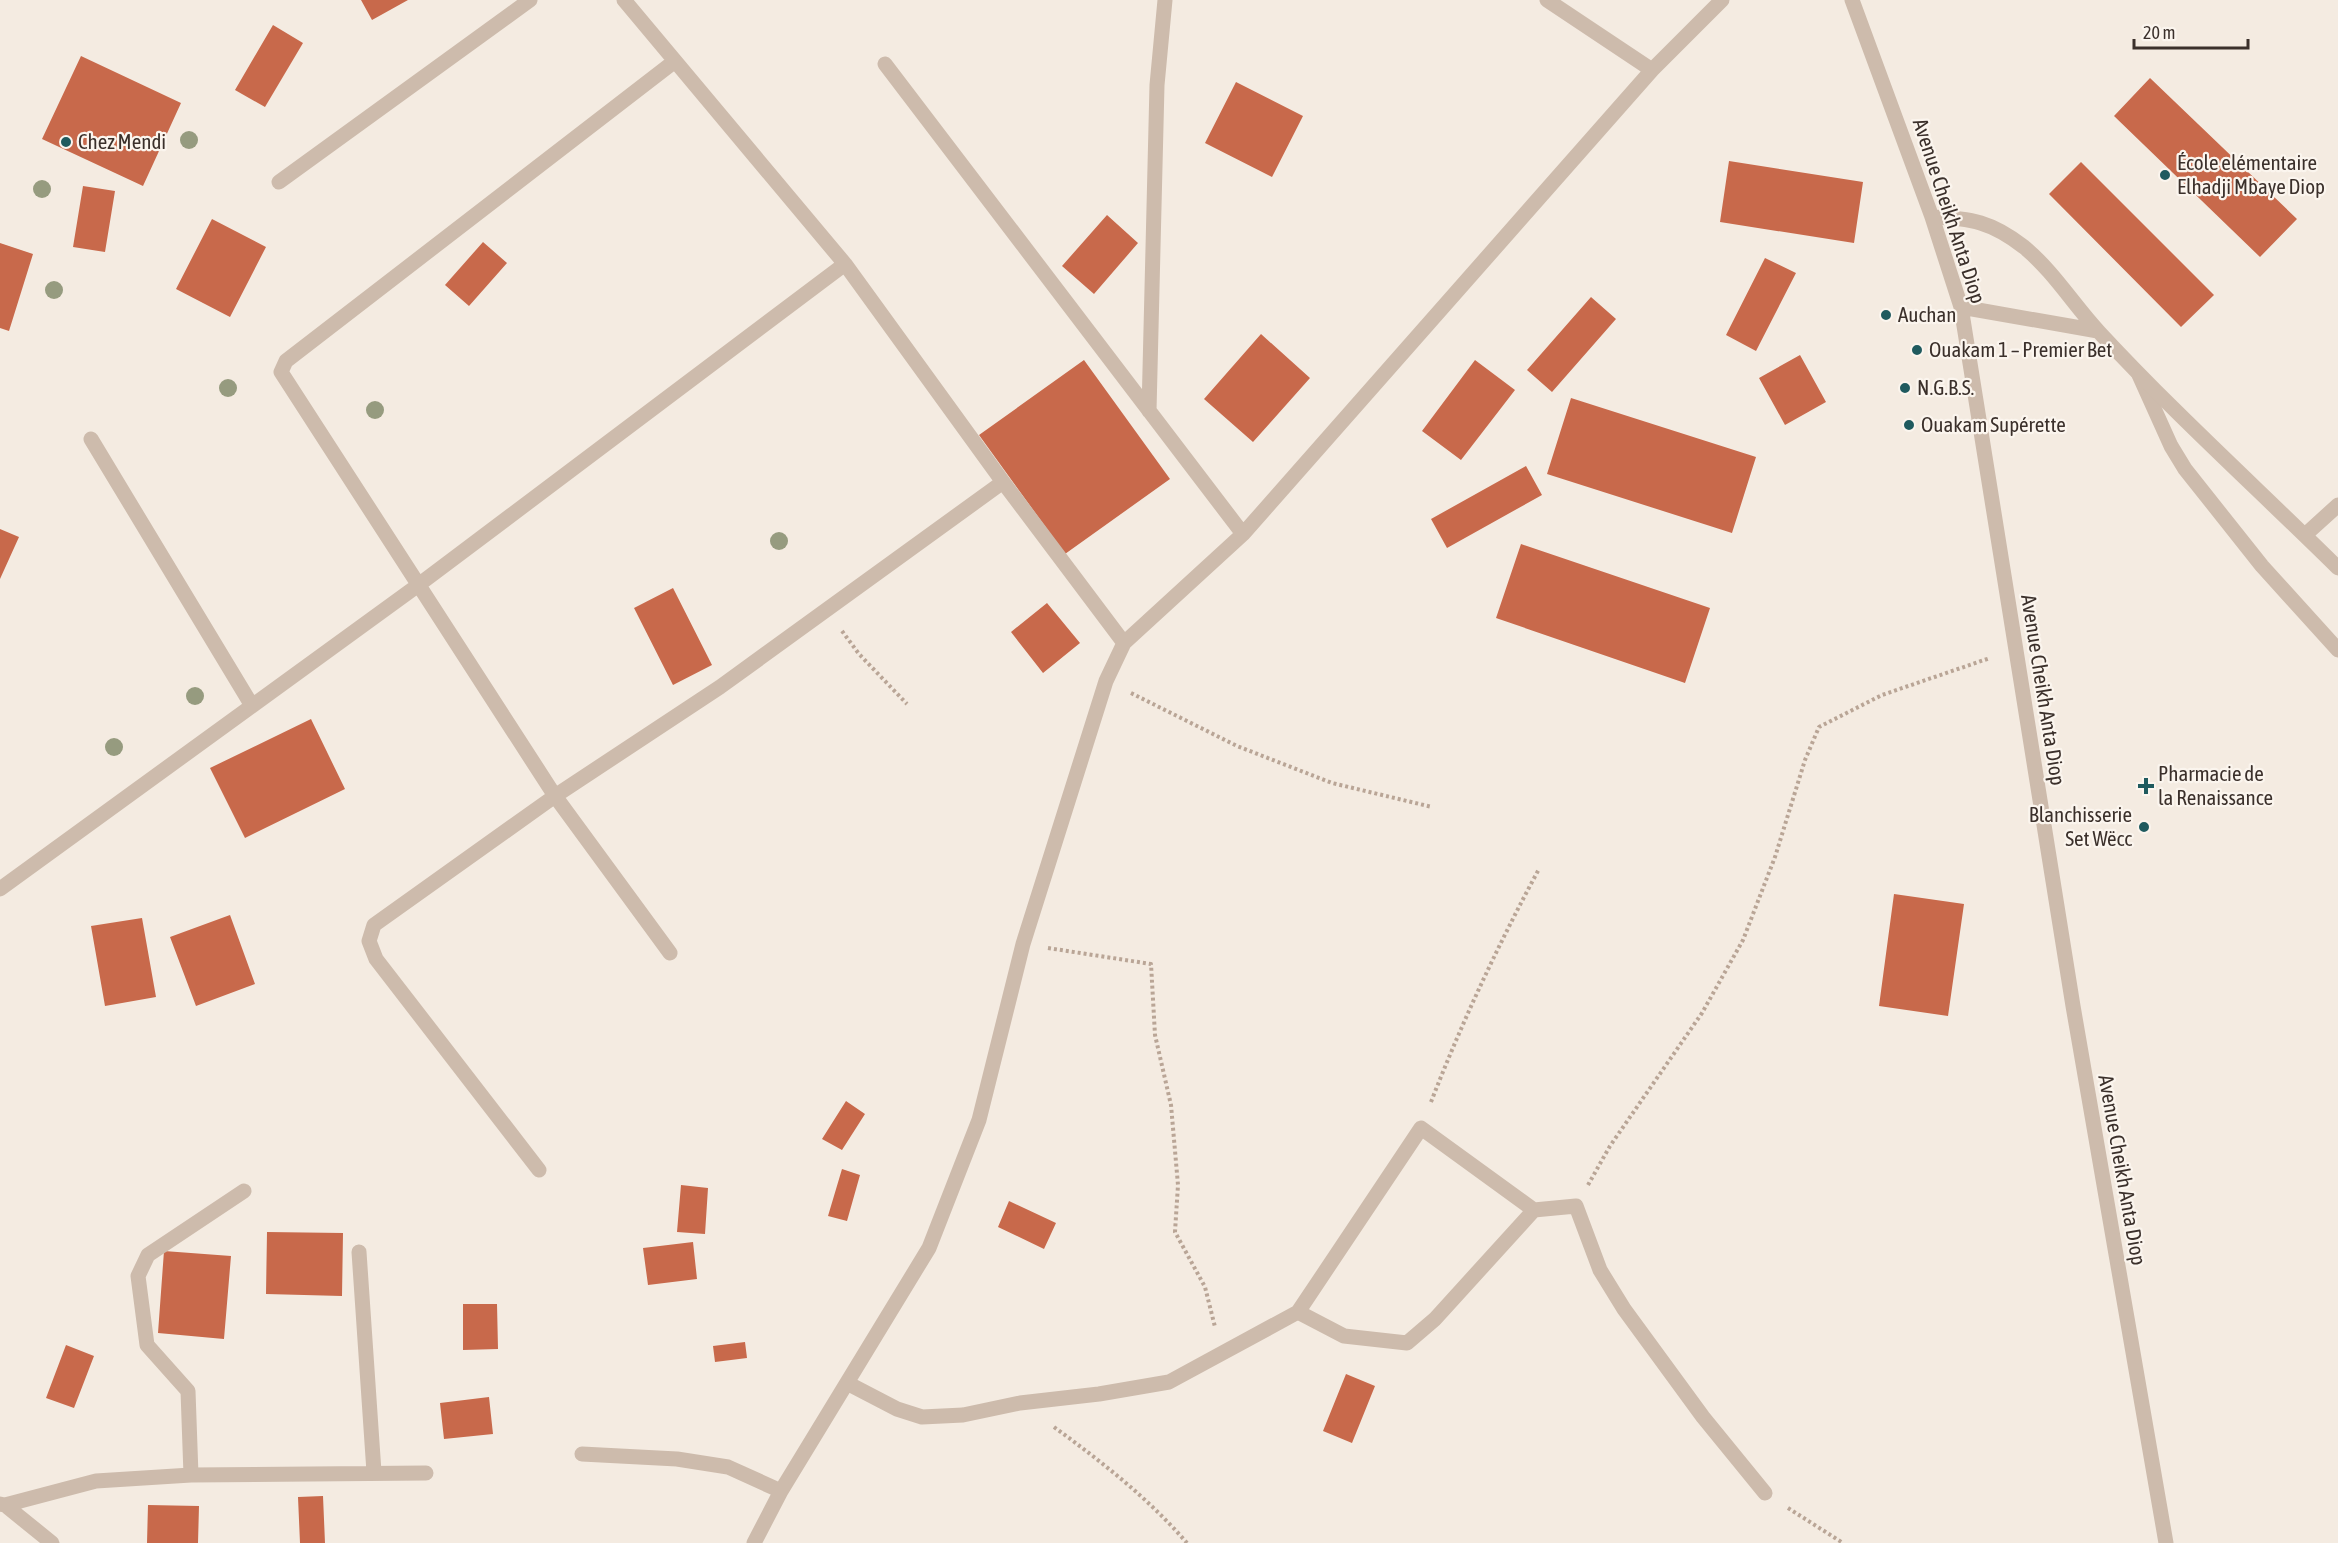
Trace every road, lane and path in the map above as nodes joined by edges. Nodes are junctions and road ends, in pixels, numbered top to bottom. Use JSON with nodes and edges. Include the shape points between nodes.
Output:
{"nodes":[{"id":1,"x":530,"y":0,"type":"edge"},
{"id":2,"x":624,"y":0,"type":"edge"},
{"id":3,"x":1165,"y":0,"type":"edge"},
{"id":4,"x":1547,"y":0,"type":"edge"},
{"id":5,"x":1722,"y":0,"type":"edge"},
{"id":6,"x":1852,"y":0,"type":"edge"},
{"id":7,"x":675,"y":61,"type":"junction"},
{"id":8,"x":885,"y":64,"type":"dead end"},
{"id":9,"x":1652,"y":70,"type":"junction"},
{"id":10,"x":279,"y":182,"type":"dead end"},
{"id":11,"x":1932,"y":217,"type":"junction"},
{"id":12,"x":845,"y":264,"type":"junction"},
{"id":13,"x":1961,"y":307,"type":"junction"},
{"id":14,"x":2098,"y":331,"type":"junction"},
{"id":15,"x":2138,"y":371,"type":"junction"},
{"id":16,"x":1149,"y":411,"type":"junction"},
{"id":17,"x":91,"y":439,"type":"dead end"},
{"id":18,"x":1003,"y":482,"type":"junction"},
{"id":19,"x":2338,"y":505,"type":"edge"},
{"id":20,"x":1243,"y":534,"type":"junction"},
{"id":21,"x":2305,"y":535,"type":"junction"},
{"id":22,"x":2338,"y":568,"type":"edge"},
{"id":23,"x":417,"y":586,"type":"junction"},
{"id":24,"x":826,"y":608,"type":"junction"},
{"id":25,"x":1124,"y":643,"type":"junction"},
{"id":26,"x":2015,"y":649,"type":"junction"},
{"id":27,"x":2338,"y":650,"type":"edge"},
{"id":28,"x":1106,"y":681,"type":"junction"},
{"id":29,"x":251,"y":704,"type":"junction"},
{"id":30,"x":907,"y":704,"type":"dead end"},
{"id":31,"x":555,"y":796,"type":"junction"},
{"id":32,"x":1432,"y":807,"type":"dead end"},
{"id":33,"x":1539,"y":869,"type":"dead end"},
{"id":34,"x":0,"y":889,"type":"edge"},
{"id":35,"x":1023,"y":944,"type":"junction"},
{"id":36,"x":670,"y":954,"type":"dead end"},
{"id":37,"x":1421,"y":1128,"type":"junction"},
{"id":38,"x":539,"y":1170,"type":"dead end"},
{"id":39,"x":243,"y":1191,"type":"dead end"},
{"id":40,"x":1576,"y":1206,"type":"junction"},
{"id":41,"x":1534,"y":1210,"type":"junction"},
{"id":42,"x":358,"y":1252,"type":"dead end"},
{"id":43,"x":1298,"y":1312,"type":"junction"},
{"id":44,"x":1222,"y":1354,"type":"junction"},
{"id":45,"x":847,"y":1383,"type":"junction"},
{"id":46,"x":1020,"y":1403,"type":"junction"},
{"id":47,"x":582,"y":1454,"type":"dead end"},
{"id":48,"x":374,"y":1472,"type":"junction"},
{"id":49,"x":426,"y":1473,"type":"dead end"},
{"id":50,"x":191,"y":1475,"type":"junction"},
{"id":51,"x":781,"y":1491,"type":"junction"},
{"id":52,"x":1765,"y":1493,"type":"joint"},
{"id":53,"x":3,"y":1504,"type":"edge"},
{"id":54,"x":52,"y":1543,"type":"edge"},
{"id":55,"x":754,"y":1543,"type":"edge"},
{"id":56,"x":1187,"y":1543,"type":"edge"},
{"id":57,"x":1843,"y":1543,"type":"edge"},
{"id":58,"x":2166,"y":1543,"type":"edge"}],
"edges":[{"from":1,"to":10,"type":"street"},
{"from":2,"to":7,"type":"street"},
{"from":3,"to":16,"type":"street","via":[[1157,85]]},
{"from":4,"to":9,"type":"street"},
{"from":5,"to":9,"type":"street"},
{"from":6,"to":11,"type":"street","name":"Avenue Cheikh Anta Diop"},
{"from":7,"to":12,"type":"street"},
{"from":7,"to":23,"type":"street","via":[[286,361],[281,372],[287,384]]},
{"from":8,"to":16,"type":"street"},
{"from":9,"to":20,"type":"street"},
{"from":11,"to":13,"type":"street","name":"Avenue Cheikh Anta Diop"},
{"from":11,"to":14,"type":"street","via":[[1970,218],[2023,247],[2059,281]]},
{"from":12,"to":18,"type":"street"},
{"from":12,"to":23,"type":"street"},
{"from":13,"to":14,"type":"street"},
{"from":13,"to":26,"type":"street","name":"Avenue Cheikh Anta Diop"},
{"from":14,"to":15,"type":"street"},
{"from":15,"to":21,"type":"street"},
{"from":15,"to":27,"type":"street","via":[[2185,469],[2262,566]]},
{"from":16,"to":20,"type":"street"},
{"from":17,"to":29,"type":"street"},
{"from":18,"to":24,"type":"street"},
{"from":18,"to":25,"type":"street"},
{"from":19,"to":21,"type":"street"},
{"from":20,"to":25,"type":"street"},
{"from":21,"to":22,"type":"street"},
{"from":23,"to":29,"type":"street"},
{"from":23,"to":31,"type":"street"},
{"from":24,"to":30,"type":"path","via":[[859,654]]},
{"from":24,"to":31,"type":"street","via":[[720,687]]},
{"from":25,"to":28,"type":"street"},
{"from":26,"to":40,"type":"path","via":[[1881,695],[1819,727],[1743,940],[1702,1013],[1610,1146]]},
{"from":26,"to":58,"type":"street","name":"Avenue Cheikh Anta Diop"},
{"from":28,"to":32,"type":"path","via":[[1237,746],[1332,783]]},
{"from":28,"to":35,"type":"street"},
{"from":29,"to":34,"type":"street"},
{"from":31,"to":36,"type":"street"},
{"from":31,"to":38,"type":"street","via":[[374,925],[369,941],[376,959]]},
{"from":33,"to":37,"type":"path","via":[[1462,1023]]},
{"from":35,"to":44,"type":"path","via":[[1151,964],[1155,1035],[1171,1105],[1178,1185],[1175,1232],[1205,1287]]},
{"from":35,"to":45,"type":"street","via":[[979,1120],[929,1248]]},
{"from":37,"to":41,"type":"street"},
{"from":37,"to":43,"type":"street"},
{"from":39,"to":50,"type":"street","via":[[148,1255],[138,1276],[147,1345],[188,1391]]},
{"from":40,"to":41,"type":"street"},
{"from":40,"to":52,"type":"street","via":[[1600,1270],[1624,1309]]},
{"from":41,"to":43,"type":"street","via":[[1435,1319],[1407,1343],[1344,1335]]},
{"from":42,"to":48,"type":"street"},
{"from":43,"to":44,"type":"street"},
{"from":44,"to":46,"type":"street","via":[[1169,1382]]},
{"from":45,"to":46,"type":"street","via":[[897,1409],[922,1416],[963,1415]]},
{"from":45,"to":51,"type":"street"},
{"from":46,"to":56,"type":"path","via":[[1103,1462],[1152,1505]]},
{"from":47,"to":51,"type":"street","via":[[705,1462],[728,1467]]},
{"from":48,"to":49,"type":"street"},
{"from":48,"to":50,"type":"street"},
{"from":50,"to":53,"type":"street","via":[[96,1481]]},
{"from":51,"to":55,"type":"street"},
{"from":52,"to":57,"type":"path"},
{"from":53,"to":54,"type":"street"}]}
